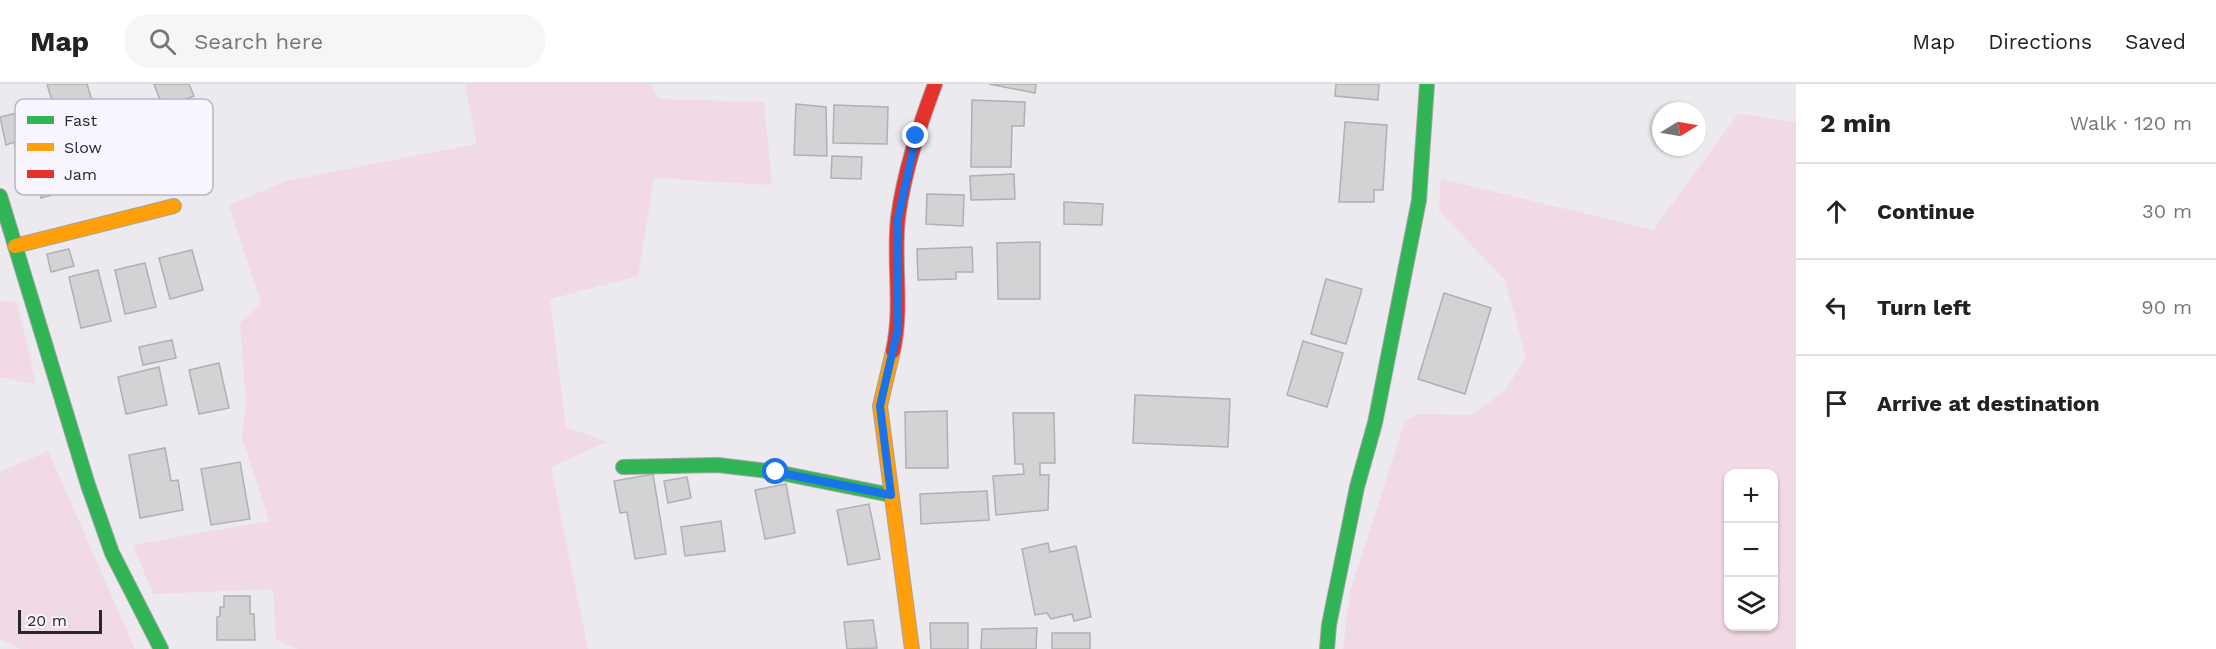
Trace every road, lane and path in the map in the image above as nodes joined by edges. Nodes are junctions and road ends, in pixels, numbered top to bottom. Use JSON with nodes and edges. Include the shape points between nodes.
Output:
{"nodes":[{"id":1,"x":935,"y":84,"type":"edge"},
{"id":2,"x":1427,"y":84,"type":"edge"},
{"id":3,"x":0,"y":196,"type":"edge"},
{"id":4,"x":174,"y":206,"type":"dead end"},
{"id":5,"x":15,"y":246,"type":"junction"},
{"id":6,"x":623,"y":467,"type":"dead end"},
{"id":7,"x":891,"y":495,"type":"junction"},
{"id":8,"x":161,"y":649,"type":"edge"},
{"id":9,"x":912,"y":649,"type":"edge"},
{"id":10,"x":1327,"y":649,"type":"edge"}],
"edges":[{"from":1,"to":7,"type":"street","via":[[916,136],[898,218],[897,332],[880,406]]},
{"from":2,"to":10,"type":"street","via":[[1419,200],[1375,423],[1354,498]]},
{"from":3,"to":5,"type":"street"},
{"from":4,"to":5,"type":"street"},
{"from":5,"to":8,"type":"street","via":[[112,553]]},
{"from":6,"to":7,"type":"street","via":[[718,465],[776,472]]},
{"from":7,"to":9,"type":"street"}]}
